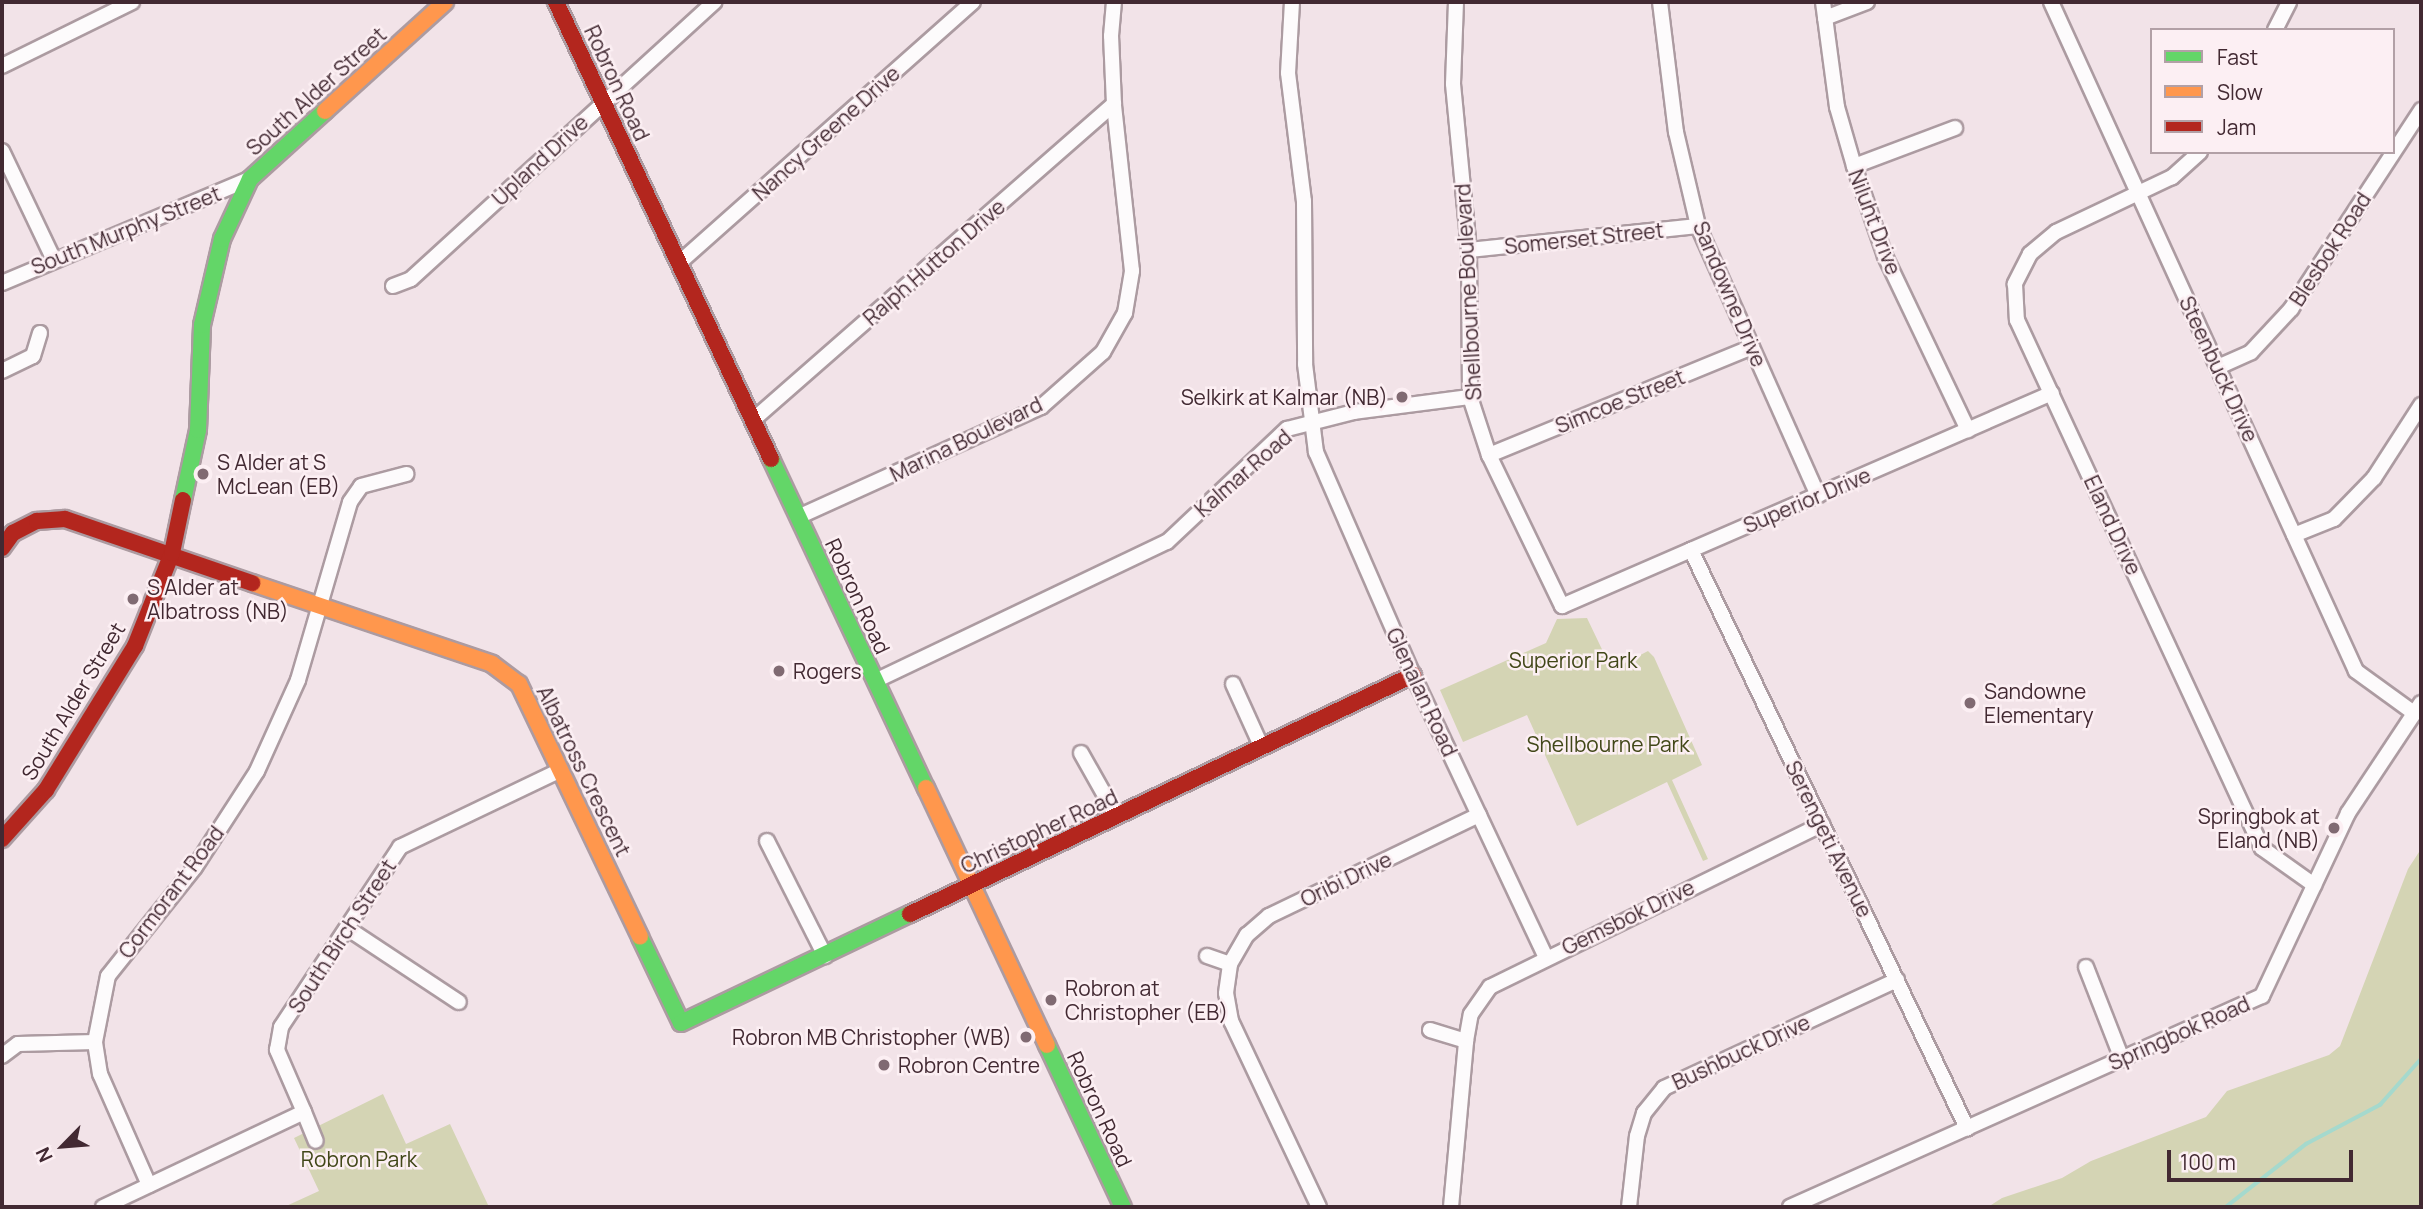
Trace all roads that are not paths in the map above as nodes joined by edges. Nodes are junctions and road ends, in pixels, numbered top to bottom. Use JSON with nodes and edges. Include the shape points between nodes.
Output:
{"nodes":[{"id":1,"x":132,"y":2,"type":"edge"},
{"id":2,"x":445,"y":2,"type":"edge"},
{"id":3,"x":556,"y":2,"type":"edge"},
{"id":4,"x":715,"y":2,"type":"edge"},
{"id":5,"x":973,"y":2,"type":"edge"},
{"id":6,"x":1114,"y":2,"type":"edge"},
{"id":7,"x":1292,"y":2,"type":"edge"},
{"id":8,"x":1456,"y":2,"type":"edge"},
{"id":9,"x":1660,"y":2,"type":"edge"},
{"id":10,"x":1823,"y":2,"type":"edge"},
{"id":11,"x":1867,"y":2,"type":"edge"},
{"id":12,"x":2051,"y":2,"type":"edge"},
{"id":13,"x":2289,"y":2,"type":"edge"},
{"id":14,"x":1825,"y":18,"type":"junction"},
{"id":15,"x":2276,"y":28,"type":"edge"},
{"id":16,"x":2,"y":66,"type":"edge"},
{"id":17,"x":603,"y":102,"type":"junction"},
{"id":18,"x":1114,"y":104,"type":"junction"},
{"id":19,"x":2421,"y":110,"type":"edge"},
{"id":20,"x":1955,"y":128,"type":"dead end"},
{"id":21,"x":2395,"y":150,"type":"edge"},
{"id":22,"x":2,"y":151,"type":"edge"},
{"id":23,"x":2198,"y":154,"type":"edge"},
{"id":24,"x":2392,"y":154,"type":"edge"},
{"id":25,"x":1854,"y":166,"type":"junction"},
{"id":26,"x":250,"y":179,"type":"junction"},
{"id":27,"x":2139,"y":194,"type":"junction"},
{"id":28,"x":1698,"y":226,"type":"junction"},
{"id":29,"x":1469,"y":250,"type":"junction"},
{"id":30,"x":53,"y":258,"type":"junction"},
{"id":31,"x":679,"y":263,"type":"junction"},
{"id":32,"x":2,"y":282,"type":"edge"},
{"id":33,"x":393,"y":286,"type":"dead end"},
{"id":34,"x":40,"y":333,"type":"dead end"},
{"id":35,"x":1752,"y":347,"type":"junction"},
{"id":36,"x":2218,"y":367,"type":"junction"},
{"id":37,"x":2,"y":371,"type":"edge"},
{"id":38,"x":2052,"y":393,"type":"junction"},
{"id":39,"x":1470,"y":397,"type":"junction"},
{"id":40,"x":2421,"y":405,"type":"edge"},
{"id":41,"x":753,"y":420,"type":"junction"},
{"id":42,"x":1312,"y":423,"type":"junction"},
{"id":43,"x":1968,"y":430,"type":"junction"},
{"id":44,"x":1489,"y":455,"type":"junction"},
{"id":45,"x":406,"y":474,"type":"dead end"},
{"id":46,"x":1818,"y":495,"type":"junction"},
{"id":47,"x":798,"y":517,"type":"junction"},
{"id":48,"x":2294,"y":535,"type":"junction"},
{"id":49,"x":2,"y":548,"type":"edge"},
{"id":50,"x":1691,"y":550,"type":"junction"},
{"id":51,"x":172,"y":552,"type":"junction"},
{"id":52,"x":323,"y":605,"type":"junction"},
{"id":53,"x":1562,"y":606,"type":"joint"},
{"id":54,"x":1413,"y":676,"type":"junction"},
{"id":55,"x":875,"y":681,"type":"junction"},
{"id":56,"x":1233,"y":684,"type":"dead end"},
{"id":57,"x":2418,"y":708,"type":"edge"},
{"id":58,"x":1262,"y":748,"type":"junction"},
{"id":59,"x":1081,"y":753,"type":"dead end"},
{"id":60,"x":561,"y":770,"type":"junction"},
{"id":61,"x":1479,"y":815,"type":"junction"},
{"id":62,"x":1117,"y":817,"type":"junction"},
{"id":63,"x":1822,"y":824,"type":"junction"},
{"id":64,"x":2,"y":839,"type":"edge"},
{"id":65,"x":767,"y":841,"type":"dead end"},
{"id":66,"x":2314,"y":885,"type":"junction"},
{"id":67,"x":971,"y":886,"type":"junction"},
{"id":68,"x":347,"y":928,"type":"junction"},
{"id":69,"x":825,"y":956,"type":"junction"},
{"id":70,"x":1207,"y":956,"type":"dead end"},
{"id":71,"x":1545,"y":956,"type":"junction"},
{"id":72,"x":1230,"y":964,"type":"junction"},
{"id":73,"x":2086,"y":967,"type":"dead end"},
{"id":74,"x":1897,"y":980,"type":"junction"},
{"id":75,"x":459,"y":1002,"type":"dead end"},
{"id":76,"x":681,"y":1023,"type":"joint"},
{"id":77,"x":1430,"y":1030,"type":"dead end"},
{"id":78,"x":1466,"y":1041,"type":"junction"},
{"id":79,"x":95,"y":1042,"type":"junction"},
{"id":80,"x":2,"y":1056,"type":"edge"},
{"id":81,"x":2122,"y":1059,"type":"junction"},
{"id":82,"x":304,"y":1112,"type":"junction"},
{"id":83,"x":1968,"y":1128,"type":"junction"},
{"id":84,"x":316,"y":1141,"type":"dead end"},
{"id":85,"x":149,"y":1185,"type":"junction"},
{"id":86,"x":103,"y":1207,"type":"edge"},
{"id":87,"x":1123,"y":1207,"type":"edge"},
{"id":88,"x":1319,"y":1207,"type":"edge"},
{"id":89,"x":1451,"y":1207,"type":"edge"},
{"id":90,"x":1629,"y":1207,"type":"edge"},
{"id":91,"x":1790,"y":1207,"type":"edge"}],
"edges":[{"from":1,"to":16,"type":"street"},
{"from":2,"to":26,"type":"street","name":"South Alder Street"},
{"from":3,"to":17,"type":"street","name":"Robron Road"},
{"from":4,"to":17,"type":"street","name":"Upland Drive"},
{"from":5,"to":31,"type":"street","name":"Nancy Greene Drive"},
{"from":6,"to":18,"type":"street","name":"Marina Boulevard"},
{"from":7,"to":42,"type":"street","name":"Kalmar Road","via":[[1288,73],[1304,201],[1305,364]]},
{"from":8,"to":29,"type":"street","name":"Shellbourne Boulevard","via":[[1453,84]]},
{"from":9,"to":28,"type":"street","name":"Sandowne Drive","via":[[1676,132]]},
{"from":10,"to":14,"type":"street","name":"Niluht Drive"},
{"from":11,"to":14,"type":"street"},
{"from":12,"to":27,"type":"street","name":"Steenbuck Drive"},
{"from":13,"to":15,"type":"street"},
{"from":14,"to":25,"type":"street","name":"Niluht Drive","via":[[1837,107]]},
{"from":17,"to":31,"type":"street","name":"Robron Road"},
{"from":17,"to":33,"type":"street","name":"Upland Drive","via":[[411,279]]},
{"from":18,"to":41,"type":"street","name":"Ralph Hutton Drive"},
{"from":18,"to":47,"type":"street","name":"Marina Boulevard","via":[[1132,271],[1125,313],[1103,352],[1041,407]]},
{"from":19,"to":21,"type":"street","name":"Blesbok Road"},
{"from":20,"to":25,"type":"street"},
{"from":22,"to":30,"type":"street"},
{"from":23,"to":27,"type":"street","name":"Eland Drive","via":[[2172,177]]},
{"from":24,"to":36,"type":"street","name":"Blesbok Road","via":[[2291,309],[2251,352]]},
{"from":25,"to":43,"type":"street","name":"Niluht Drive","via":[[1885,256]]},
{"from":26,"to":30,"type":"street","name":"South Murphy Street"},
{"from":26,"to":51,"type":"street","name":"South Alder Street","via":[[222,239],[202,325],[198,430]]},
{"from":27,"to":36,"type":"street","name":"Steenbuck Drive"},
{"from":27,"to":38,"type":"street","name":"Eland Drive","via":[[2056,232],[2030,254],[2015,284],[2017,320]]},
{"from":28,"to":29,"type":"street","name":"Somerset Street"},
{"from":28,"to":35,"type":"street","name":"Sandowne Drive"},
{"from":29,"to":39,"type":"street","name":"Shellbourne Boulevard"},
{"from":30,"to":32,"type":"street","name":"South Murphy Street"},
{"from":31,"to":41,"type":"street","name":"Robron Road"},
{"from":34,"to":37,"type":"street","via":[[33,356]]},
{"from":35,"to":44,"type":"street","name":"Simcoe Street"},
{"from":35,"to":46,"type":"street","name":"Sandowne Drive"},
{"from":36,"to":48,"type":"street","name":"Steenbuck Drive"},
{"from":38,"to":43,"type":"street","name":"Superior Drive"},
{"from":38,"to":66,"type":"street","name":"Eland Drive","via":[[2262,848]]},
{"from":39,"to":42,"type":"street","via":[[1354,412]]},
{"from":39,"to":44,"type":"street","name":"Shellbourne Boulevard"},
{"from":40,"to":48,"type":"street","via":[[2374,478],[2334,519]]},
{"from":41,"to":47,"type":"street","name":"Robron Road"},
{"from":42,"to":54,"type":"street","name":"Glenalan Road","via":[[1316,452]]},
{"from":42,"to":55,"type":"street","name":"Kalmar Road","via":[[1287,429],[1167,542]]},
{"from":43,"to":46,"type":"street","name":"Superior Drive"},
{"from":44,"to":53,"type":"street","name":"Shellbourne Boulevard"},
{"from":45,"to":52,"type":"street","name":"Cormorant Road","via":[[361,486],[350,502]]},
{"from":46,"to":50,"type":"street","name":"Superior Drive"},
{"from":47,"to":55,"type":"street","name":"Robron Road"},
{"from":48,"to":57,"type":"street","name":"Steenbuck Drive","via":[[2356,671]]},
{"from":49,"to":51,"type":"street","name":"Albatross Crescent","via":[[13,533],[37,521],[65,519]]},
{"from":50,"to":53,"type":"street","name":"Superior Drive"},
{"from":50,"to":63,"type":"street","name":"Serengeti Avenue"},
{"from":51,"to":52,"type":"street","name":"Albatross Crescent"},
{"from":51,"to":64,"type":"street","name":"South Alder Street","via":[[135,646],[46,790]]},
{"from":52,"to":60,"type":"street","name":"Albatross Crescent","via":[[492,664],[519,684]]},
{"from":52,"to":79,"type":"street","name":"Cormorant Road","via":[[299,680],[257,771],[195,867],[107,976]]},
{"from":54,"to":58,"type":"street","name":"Christopher Road"},
{"from":54,"to":61,"type":"street","name":"Glenalan Road"},
{"from":55,"to":67,"type":"street","name":"Robron Road"},
{"from":56,"to":58,"type":"street"},
{"from":57,"to":66,"type":"street","name":"Springbok Road","via":[[2348,813]]},
{"from":58,"to":62,"type":"street","name":"Christopher Road"},
{"from":59,"to":62,"type":"street"},
{"from":60,"to":68,"type":"street","name":"South Birch Street","via":[[400,847]]},
{"from":60,"to":76,"type":"street","name":"Albatross Crescent"},
{"from":61,"to":71,"type":"street","name":"Glenalan Road"},
{"from":61,"to":72,"type":"street","name":"Oribi Drive","via":[[1269,916],[1247,935]]},
{"from":62,"to":67,"type":"street","name":"Christopher Road"},
{"from":63,"to":71,"type":"street","name":"Gemsbok Drive"},
{"from":63,"to":74,"type":"street","name":"Serengeti Avenue"},
{"from":65,"to":69,"type":"street"},
{"from":66,"to":81,"type":"street","name":"Springbok Road","via":[[2262,996]]},
{"from":67,"to":69,"type":"street","name":"Christopher Road"},
{"from":67,"to":87,"type":"street","name":"Robron Road"},
{"from":68,"to":75,"type":"street"},
{"from":68,"to":82,"type":"street","name":"South Birch Street","via":[[281,1027],[278,1050]]},
{"from":69,"to":76,"type":"street","name":"Christopher Road"},
{"from":70,"to":72,"type":"street"},
{"from":71,"to":78,"type":"street","name":"Gemsbok Drive","via":[[1490,987],[1471,1013]]},
{"from":72,"to":88,"type":"street","name":"Oribi Drive","via":[[1226,993],[1231,1021]]},
{"from":73,"to":81,"type":"street"},
{"from":74,"to":83,"type":"street","name":"Serengeti Avenue"},
{"from":74,"to":90,"type":"street","name":"Bushbuck Drive","via":[[1664,1088],[1644,1113],[1637,1136]]},
{"from":77,"to":78,"type":"street"},
{"from":78,"to":89,"type":"street","name":"Gemsbok Drive"},
{"from":79,"to":80,"type":"street","via":[[18,1044]]},
{"from":79,"to":85,"type":"street","name":"Cormorant Road","via":[[100,1074]]},
{"from":81,"to":83,"type":"street","name":"Springbok Road"},
{"from":82,"to":84,"type":"street","name":"South Birch Street"},
{"from":82,"to":85,"type":"street"},
{"from":83,"to":91,"type":"street","name":"Springbok Road"},
{"from":85,"to":86,"type":"street"}]}
